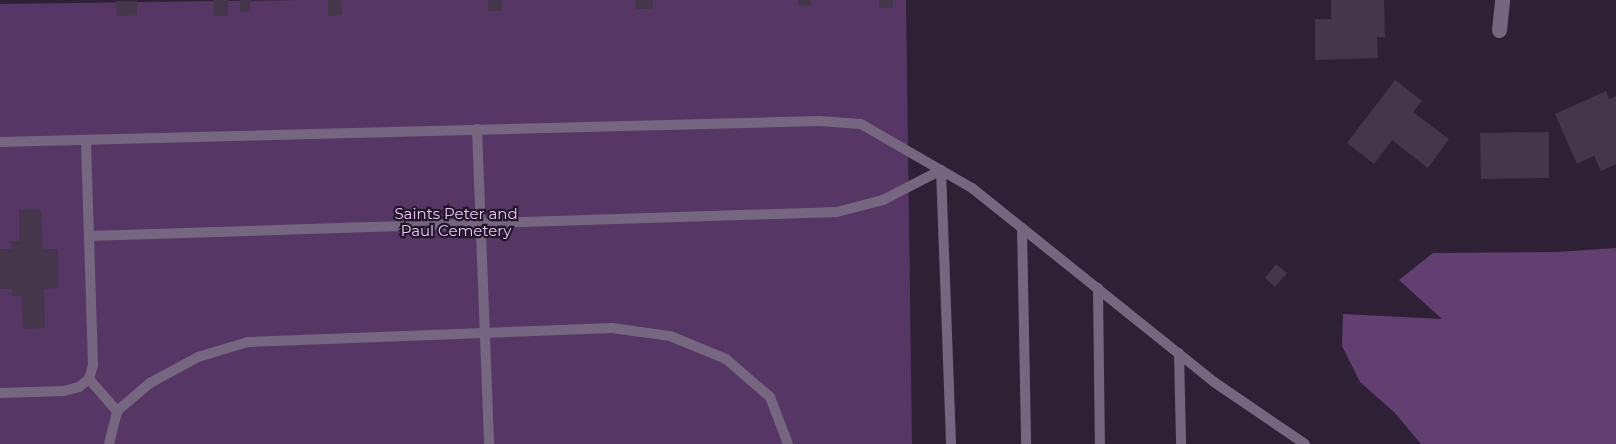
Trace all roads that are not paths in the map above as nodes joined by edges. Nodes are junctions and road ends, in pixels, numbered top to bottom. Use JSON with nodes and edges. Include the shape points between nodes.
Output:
{"nodes":[{"id":1,"x":1502,"y":0,"type":"edge"},
{"id":2,"x":1499,"y":30,"type":"dead end"},
{"id":3,"x":477,"y":129,"type":"junction"},
{"id":4,"x":86,"y":140,"type":"junction"},
{"id":5,"x":0,"y":142,"type":"edge"},
{"id":6,"x":941,"y":170,"type":"junction"},
{"id":7,"x":481,"y":223,"type":"junction"},
{"id":8,"x":1022,"y":228,"type":"junction"},
{"id":9,"x":89,"y":236,"type":"junction"},
{"id":10,"x":1098,"y":288,"type":"junction"},
{"id":11,"x":485,"y":333,"type":"junction"},
{"id":12,"x":1179,"y":353,"type":"junction"},
{"id":13,"x":89,"y":379,"type":"junction"},
{"id":14,"x":0,"y":393,"type":"edge"},
{"id":15,"x":117,"y":411,"type":"junction"},
{"id":16,"x":109,"y":444,"type":"edge"},
{"id":17,"x":489,"y":444,"type":"edge"},
{"id":18,"x":788,"y":444,"type":"edge"},
{"id":19,"x":951,"y":444,"type":"edge"},
{"id":20,"x":1026,"y":444,"type":"edge"},
{"id":21,"x":1100,"y":444,"type":"edge"},
{"id":22,"x":1182,"y":444,"type":"edge"},
{"id":23,"x":1305,"y":444,"type":"edge"}],
"edges":[{"from":1,"to":2,"type":"street"},
{"from":3,"to":4,"type":"lane"},
{"from":3,"to":6,"type":"lane","via":[[819,121],[861,124]]},
{"from":3,"to":7,"type":"lane"},
{"from":4,"to":5,"type":"lane"},
{"from":4,"to":9,"type":"lane"},
{"from":6,"to":7,"type":"lane","via":[[883,200],[838,212]]},
{"from":6,"to":8,"type":"lane","via":[[972,188]]},
{"from":6,"to":19,"type":"lane"},
{"from":7,"to":9,"type":"lane"},
{"from":7,"to":11,"type":"lane"},
{"from":8,"to":10,"type":"lane"},
{"from":8,"to":20,"type":"lane"},
{"from":9,"to":13,"type":"lane","via":[[93,365]]},
{"from":10,"to":12,"type":"lane"},
{"from":10,"to":21,"type":"lane"},
{"from":11,"to":15,"type":"lane","via":[[248,342],[198,358],[150,383]]},
{"from":11,"to":17,"type":"lane"},
{"from":11,"to":18,"type":"lane","via":[[612,328],[670,336],[726,358],[770,397]]},
{"from":12,"to":22,"type":"lane"},
{"from":12,"to":23,"type":"lane","via":[[1214,382]]},
{"from":13,"to":14,"type":"lane","via":[[79,387],[64,391]]},
{"from":13,"to":15,"type":"lane"},
{"from":15,"to":16,"type":"lane"}]}
